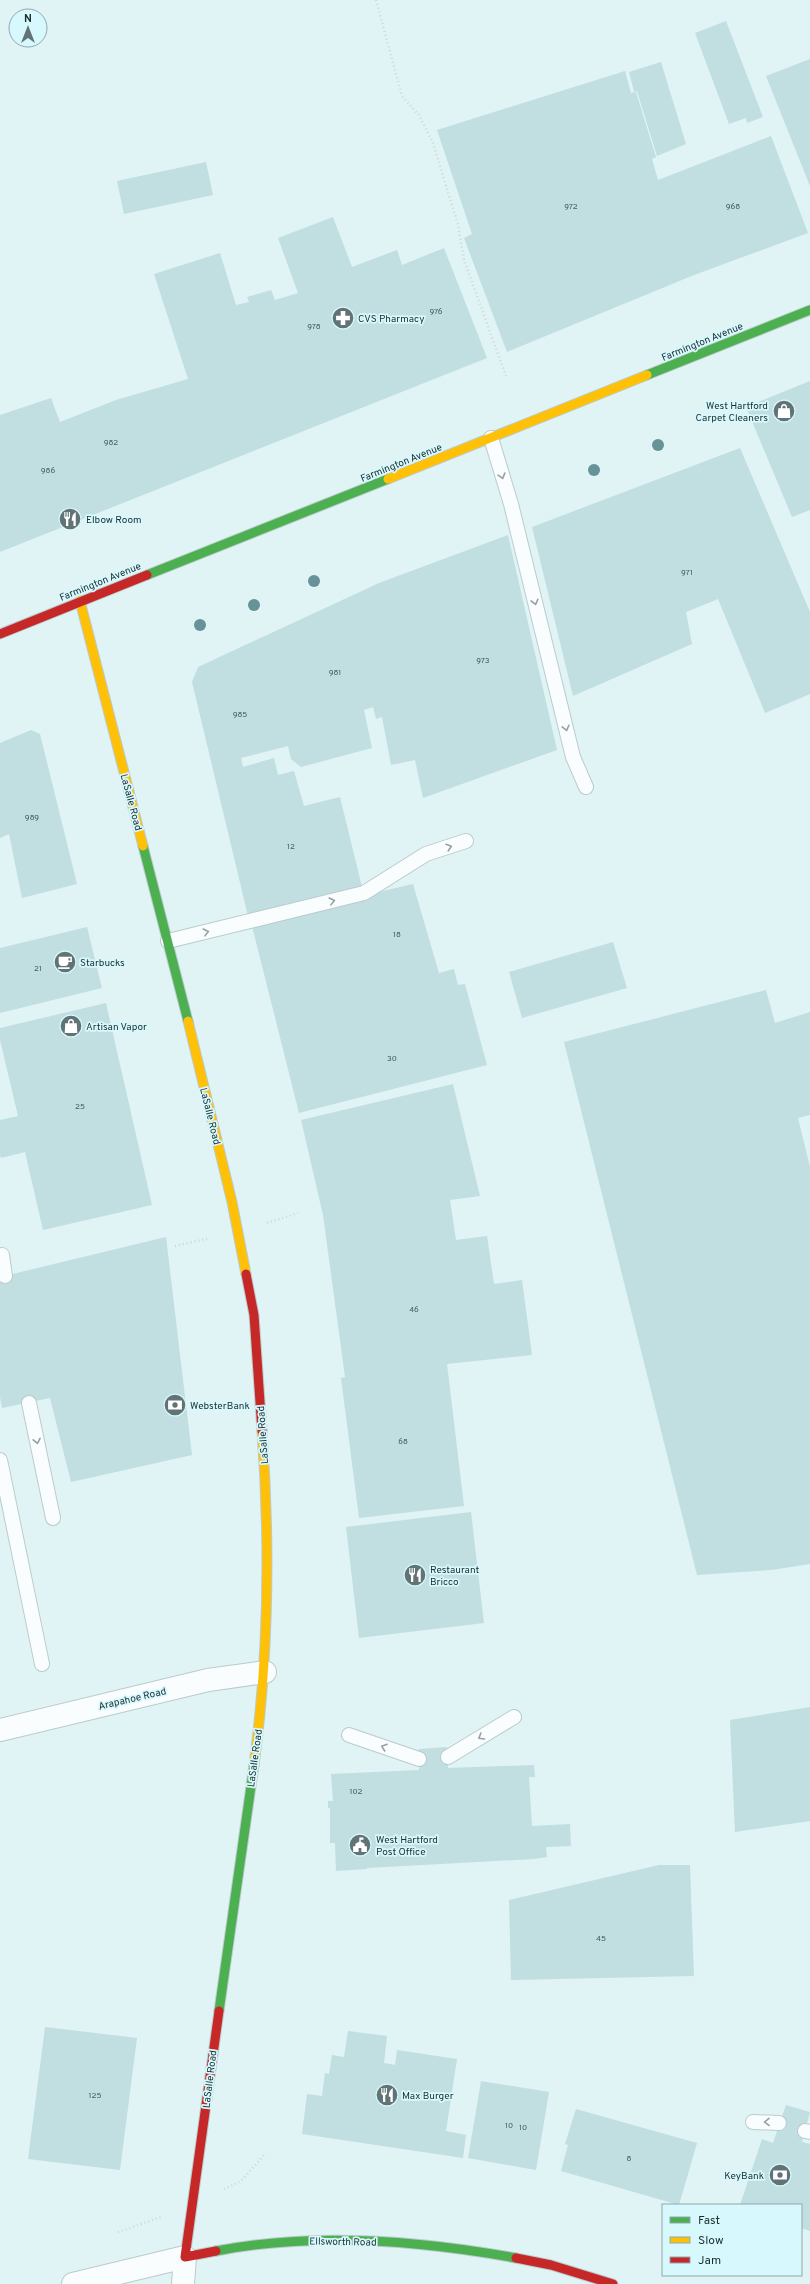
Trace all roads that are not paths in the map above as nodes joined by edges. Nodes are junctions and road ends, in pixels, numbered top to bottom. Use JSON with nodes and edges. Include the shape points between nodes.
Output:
{"nodes":[{"id":1,"x":810,"y":310,"type":"edge"},
{"id":2,"x":491,"y":438,"type":"junction"},
{"id":3,"x":80,"y":601,"type":"junction"},
{"id":4,"x":0,"y":634,"type":"edge"},
{"id":5,"x":586,"y":787,"type":"dead end"},
{"id":6,"x":466,"y":841,"type":"dead end"},
{"id":7,"x":168,"y":941,"type":"junction"},
{"id":8,"x":1,"y":1256,"type":"edge"},
{"id":9,"x":5,"y":1276,"type":"dead end"},
{"id":10,"x":29,"y":1403,"type":"dead end"},
{"id":11,"x":0,"y":1460,"type":"edge"},
{"id":12,"x":53,"y":1518,"type":"dead end"},
{"id":13,"x":42,"y":1664,"type":"dead end"},
{"id":14,"x":266,"y":1672,"type":"junction"},
{"id":15,"x":514,"y":1718,"type":"dead end"},
{"id":16,"x":0,"y":1730,"type":"edge"},
{"id":17,"x":349,"y":1735,"type":"dead end"},
{"id":18,"x":448,"y":1757,"type":"dead end"},
{"id":19,"x":419,"y":1758,"type":"dead end"},
{"id":20,"x":754,"y":2122,"type":"dead end"},
{"id":21,"x":779,"y":2123,"type":"dead end"},
{"id":22,"x":186,"y":2257,"type":"junction"},
{"id":23,"x":73,"y":2284,"type":"edge"},
{"id":24,"x":183,"y":2284,"type":"edge"},
{"id":25,"x":613,"y":2284,"type":"edge"}],
"edges":[{"from":1,"to":2,"type":"street","name":"Farmington Avenue"},
{"from":2,"to":3,"type":"street","name":"Farmington Avenue"},
{"from":2,"to":5,"type":"lane","one_way":true,"via":[[511,504],[574,757]]},
{"from":3,"to":4,"type":"street","name":"Farmington Avenue"},
{"from":3,"to":7,"type":"street","name":"LaSalle Road"},
{"from":7,"to":6,"type":"lane","one_way":true,"via":[[364,893],[426,854]]},
{"from":7,"to":14,"type":"street","name":"LaSalle Road","via":[[232,1202],[254,1315],[267,1500]]},
{"from":8,"to":9,"type":"lane"},
{"from":10,"to":12,"type":"lane","one_way":true},
{"from":11,"to":13,"type":"lane"},
{"from":14,"to":16,"type":"street","name":"Arapahoe Road","via":[[208,1680]]},
{"from":14,"to":22,"type":"street","name":"LaSalle Road"},
{"from":15,"to":18,"type":"lane","one_way":true},
{"from":19,"to":17,"type":"lane","one_way":true},
{"from":21,"to":20,"type":"lane","one_way":true},
{"from":22,"to":23,"type":"street","name":"Ellsworth Road"},
{"from":22,"to":24,"type":"street","name":"LaSalle Road"},
{"from":22,"to":25,"type":"street","name":"Ellsworth Road","via":[[262,2243],[305,2240],[378,2242],[457,2247],[532,2261]]}]}
